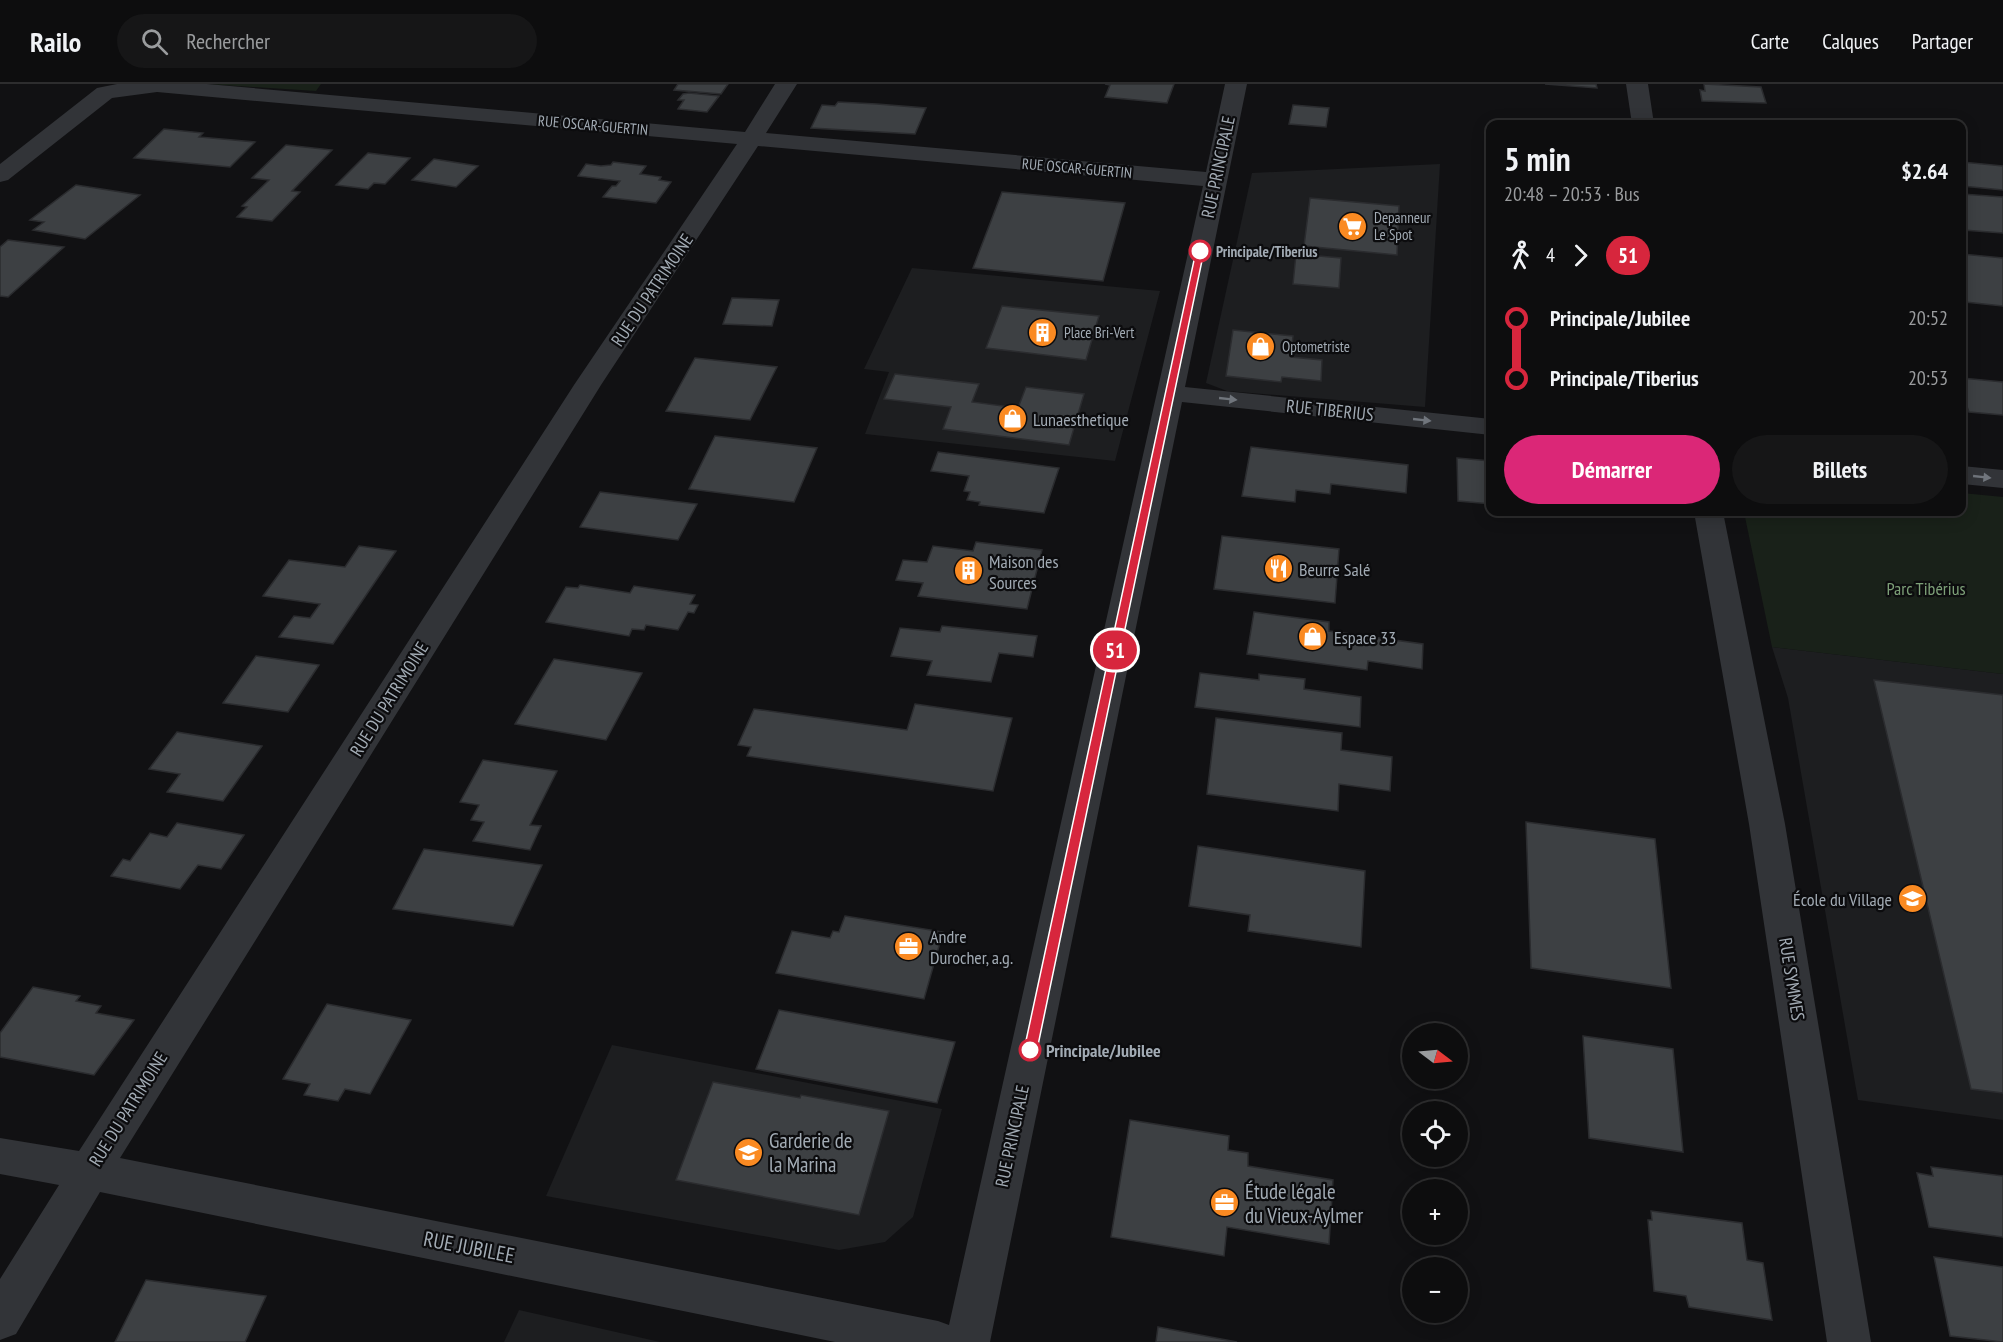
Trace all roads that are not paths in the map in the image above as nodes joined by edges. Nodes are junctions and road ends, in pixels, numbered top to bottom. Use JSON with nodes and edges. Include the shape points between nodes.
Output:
{"nodes":[{"id":1,"x":786,"y":84,"type":"edge"},
{"id":2,"x":1236,"y":84,"type":"edge"},
{"id":3,"x":1636,"y":84,"type":"edge"},
{"id":4,"x":1642,"y":120,"type":"edge"},
{"id":5,"x":752,"y":140,"type":"junction"},
{"id":6,"x":0,"y":175,"type":"edge"},
{"id":7,"x":1215,"y":180,"type":"junction"},
{"id":8,"x":1170,"y":393,"type":"junction"},
{"id":9,"x":1486,"y":426,"type":"edge"},
{"id":10,"x":1966,"y":475,"type":"edge"},
{"id":11,"x":2003,"y":479,"type":"edge"},
{"id":12,"x":1709,"y":516,"type":"edge"},
{"id":13,"x":0,"y":1156,"type":"edge"},
{"id":14,"x":89,"y":1172,"type":"junction"},
{"id":15,"x":0,"y":1319,"type":"edge"},
{"id":16,"x":938,"y":1342,"type":"edge"},
{"id":17,"x":968,"y":1342,"type":"edge"},
{"id":18,"x":1850,"y":1342,"type":"edge"}],
"edges":[{"from":1,"to":5,"type":"street","name":"RUE DU PATRIMOINE"},
{"from":2,"to":7,"type":"street","name":"RUE PRINCIPALE"},
{"from":3,"to":4,"type":"street"},
{"from":5,"to":6,"type":"street","name":"RUE OSCAR-GUERTIN","via":[[157,86],[105,93]]},
{"from":5,"to":7,"type":"street","name":"RUE OSCAR-GUERTIN"},
{"from":5,"to":14,"type":"street","name":"RUE DU PATRIMOINE","via":[[561,427]]},
{"from":7,"to":8,"type":"street","name":"RUE PRINCIPALE"},
{"from":8,"to":9,"type":"street","name":"RUE TIBERIUS","one_way":true},
{"from":8,"to":17,"type":"street","name":"RUE PRINCIPALE"},
{"from":10,"to":11,"type":"street","one_way":true},
{"from":12,"to":18,"type":"street","name":"RUE SYMMES","via":[[1767,824]]},
{"from":13,"to":14,"type":"street","name":"RUE JUBILEE"},
{"from":14,"to":15,"type":"street","name":"RUE DU PATRIMOINE"},
{"from":14,"to":16,"type":"street","name":"RUE JUBILEE"}]}
